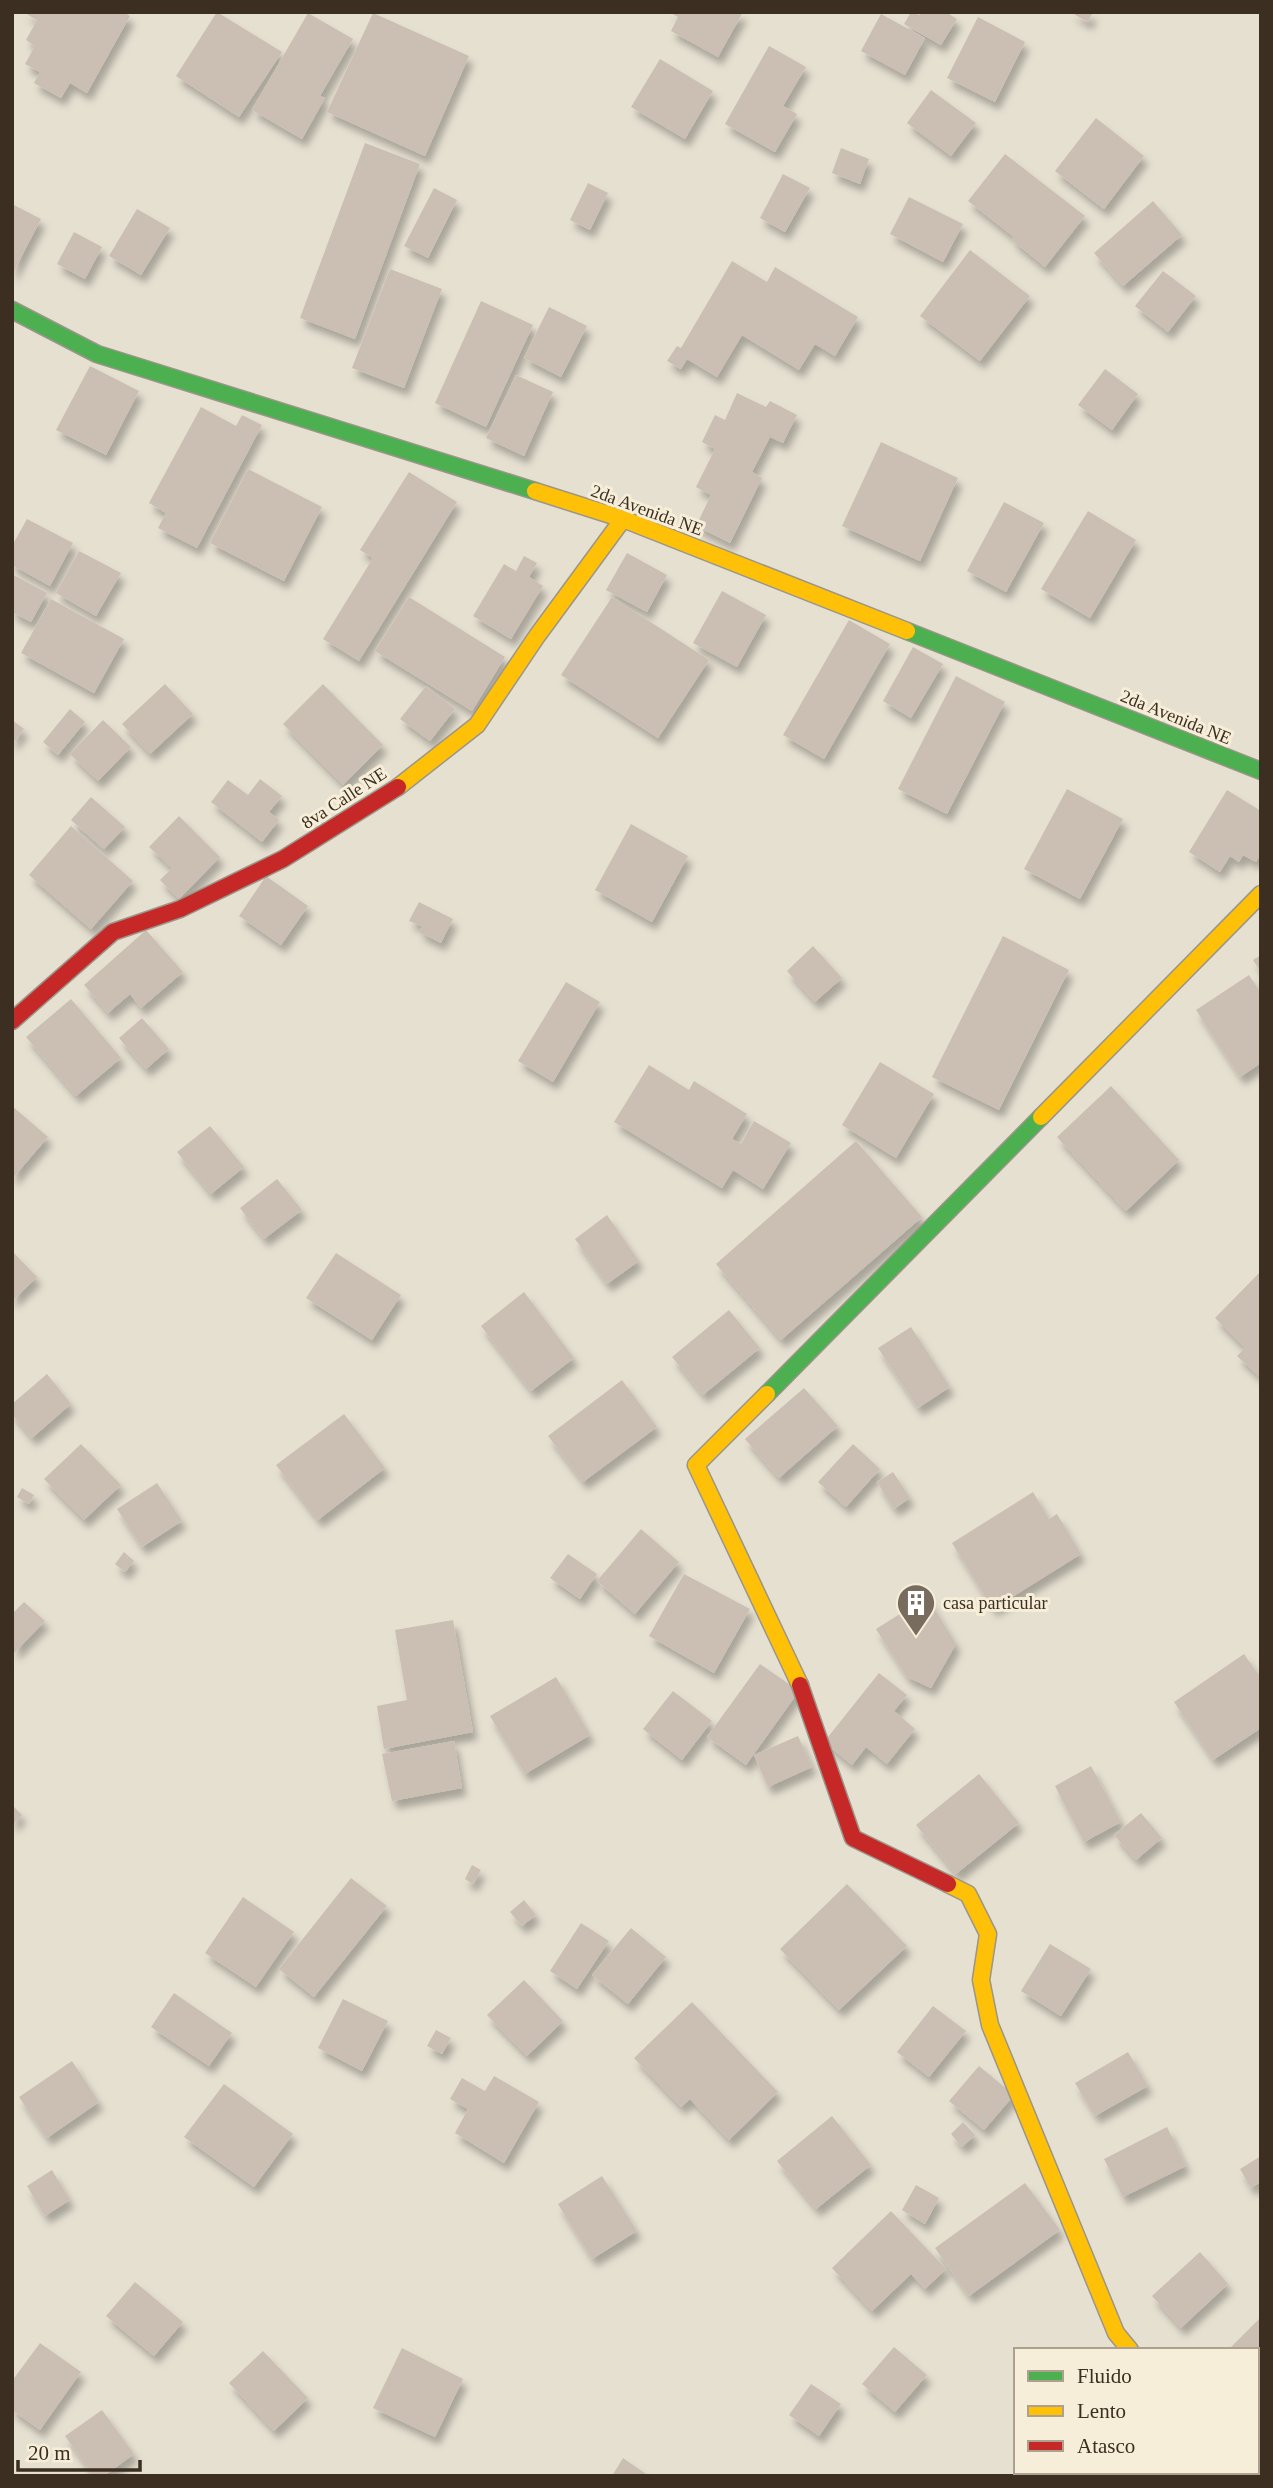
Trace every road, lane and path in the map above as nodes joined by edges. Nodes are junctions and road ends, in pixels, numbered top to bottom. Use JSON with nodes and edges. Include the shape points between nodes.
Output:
{"nodes":[{"id":1,"x":12,"y":310,"type":"edge"},
{"id":2,"x":624,"y":519,"type":"junction"},
{"id":3,"x":1261,"y":771,"type":"edge"},
{"id":4,"x":1261,"y":894,"type":"edge"},
{"id":5,"x":12,"y":1021,"type":"edge"},
{"id":6,"x":1128,"y":2348,"type":"edge"}],
"edges":[{"from":1,"to":2,"type":"street","name":"2da Avenida NE","via":[[97,354]]},
{"from":2,"to":3,"type":"street","name":"2da Avenida NE"},
{"from":2,"to":5,"type":"street","name":"8va Calle NE","via":[[477,725],[387,796],[283,859],[180,909],[113,932]]},
{"from":4,"to":6,"type":"street","via":[[696,1465],[808,1701],[853,1838],[968,1894],[988,1934],[981,1980],[990,2025],[1116,2333]]}]}
